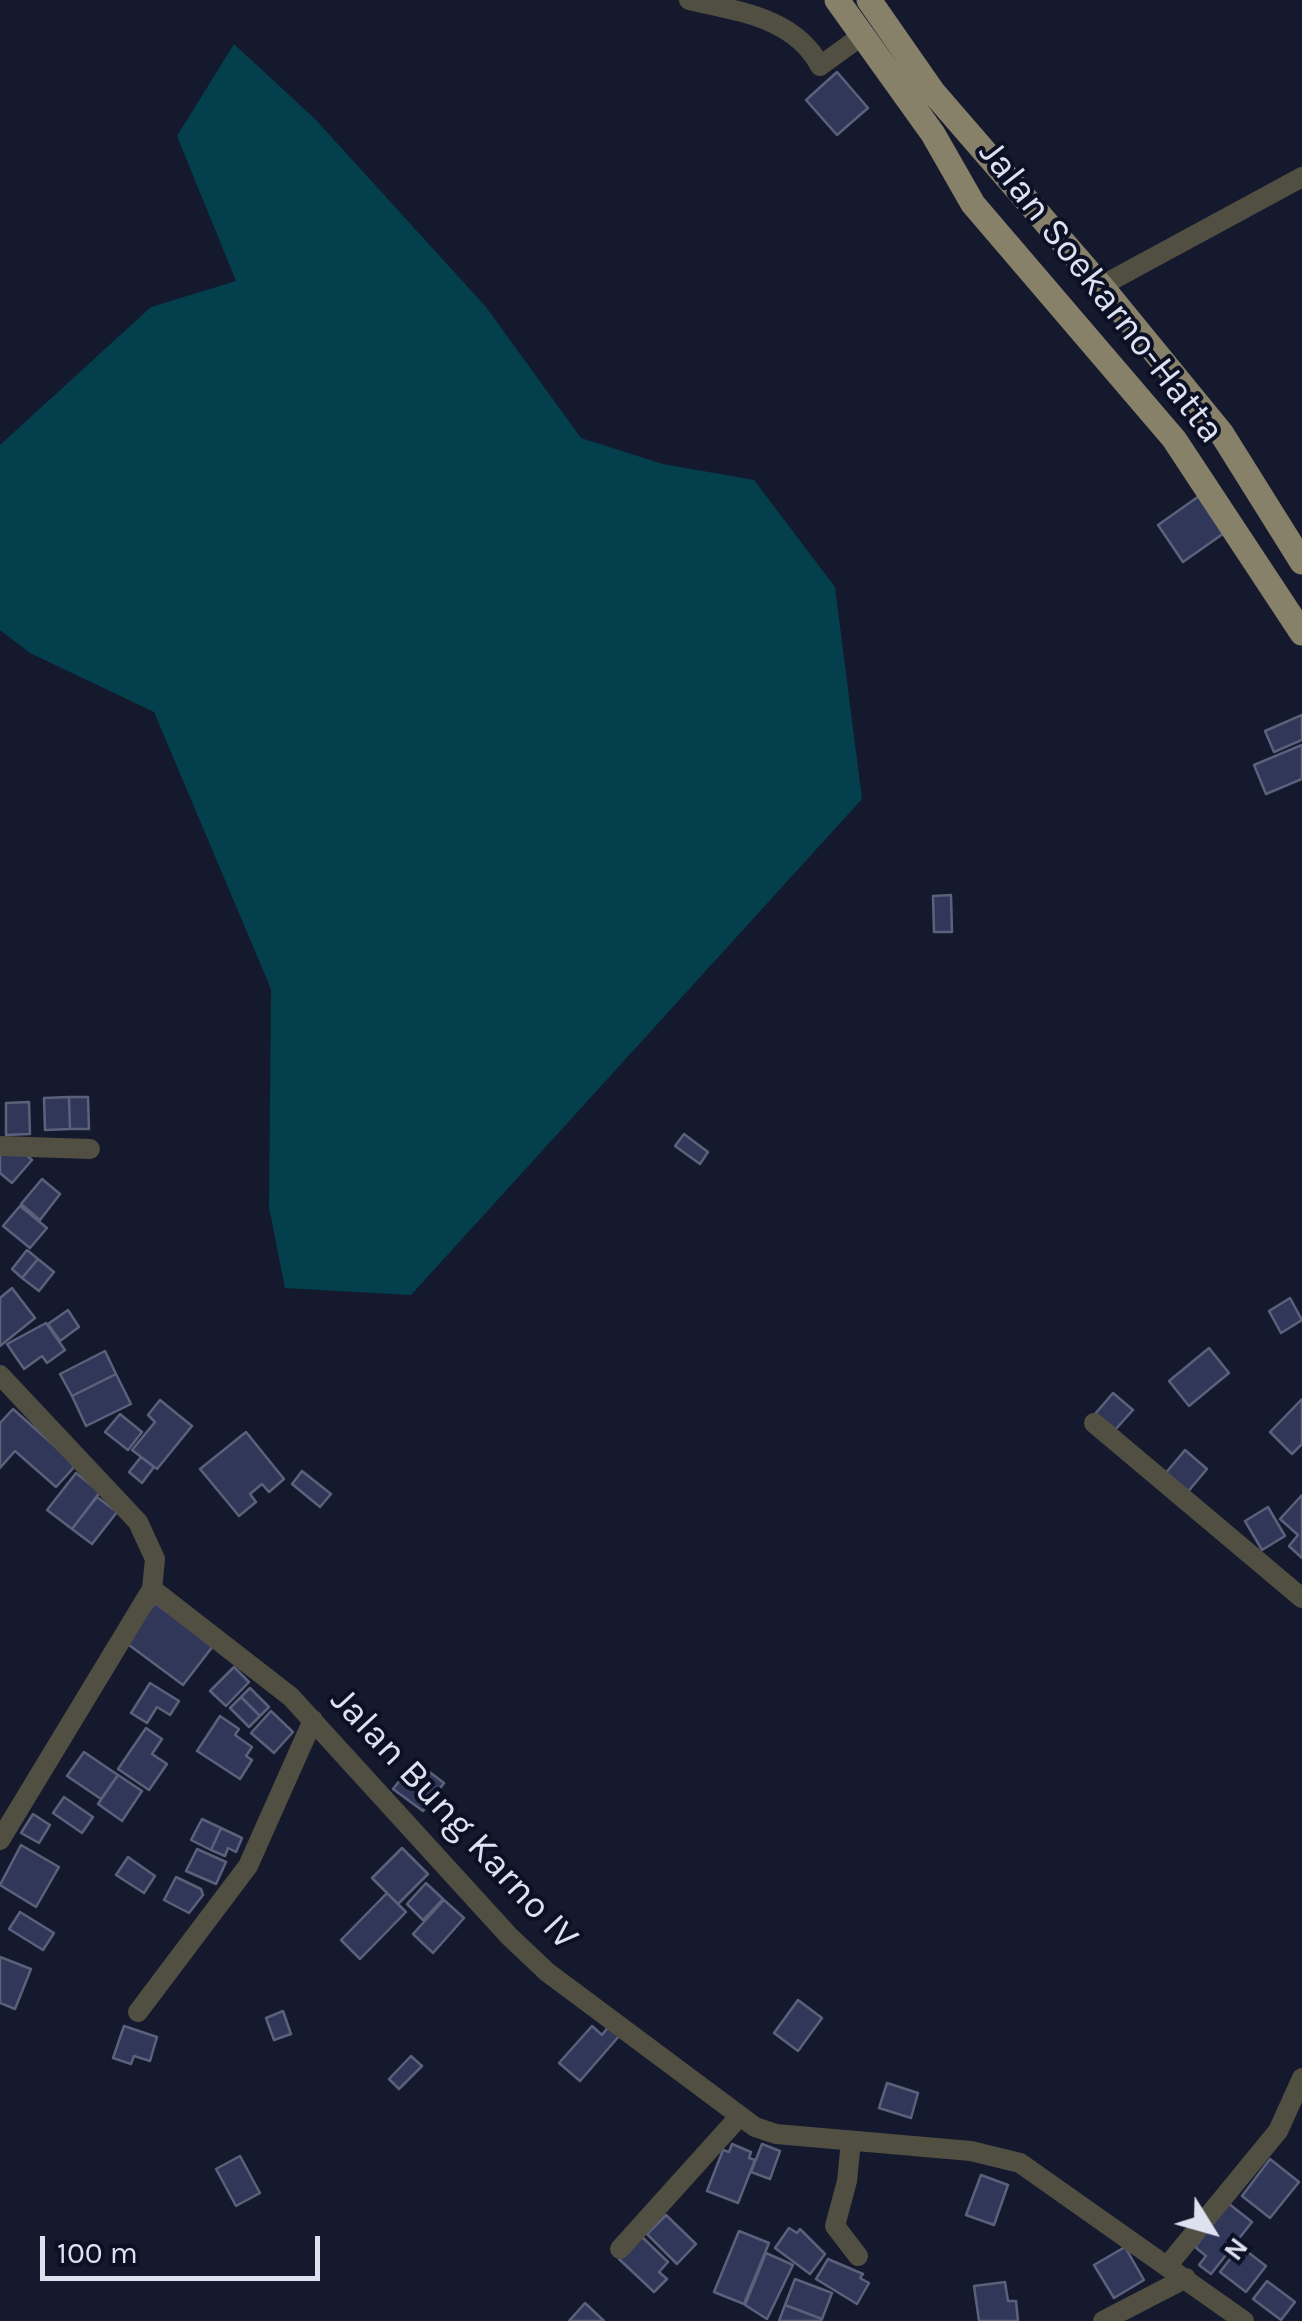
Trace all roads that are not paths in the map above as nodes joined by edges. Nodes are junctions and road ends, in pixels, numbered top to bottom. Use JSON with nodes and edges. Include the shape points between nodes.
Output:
{"nodes":[{"id":1,"x":689,"y":0,"type":"edge"},
{"id":2,"x":836,"y":0,"type":"edge"},
{"id":3,"x":869,"y":0,"type":"edge"},
{"id":4,"x":860,"y":38,"type":"junction"},
{"id":5,"x":1302,"y":177,"type":"edge"},
{"id":6,"x":1101,"y":286,"type":"junction"},
{"id":7,"x":1302,"y":562,"type":"edge"},
{"id":8,"x":1302,"y":633,"type":"edge"},
{"id":9,"x":0,"y":1146,"type":"edge"},
{"id":10,"x":90,"y":1148,"type":"dead end"},
{"id":11,"x":0,"y":1375,"type":"edge"},
{"id":12,"x":1094,"y":1423,"type":"dead end"},
{"id":13,"x":152,"y":1589,"type":"junction"},
{"id":14,"x":1302,"y":1598,"type":"edge"},
{"id":15,"x":313,"y":1720,"type":"junction"},
{"id":16,"x":0,"y":1840,"type":"edge"},
{"id":17,"x":138,"y":2012,"type":"dead end"},
{"id":18,"x":1302,"y":2078,"type":"edge"},
{"id":19,"x":738,"y":2118,"type":"junction"},
{"id":20,"x":851,"y":2141,"type":"junction"},
{"id":21,"x":620,"y":2248,"type":"dead end"},
{"id":22,"x":858,"y":2256,"type":"dead end"},
{"id":23,"x":1168,"y":2265,"type":"junction"},
{"id":24,"x":1186,"y":2278,"type":"junction"},
{"id":25,"x":1103,"y":2321,"type":"edge"},
{"id":26,"x":1244,"y":2321,"type":"edge"}],
"edges":[{"from":1,"to":4,"type":"street","via":[[792,32],[820,66]]},
{"from":2,"to":4,"type":"main road","name":"Jalan Soekarno-Hatta"},
{"from":3,"to":6,"type":"main road","name":"Jalan Soekarno-Hatta","via":[[933,92]]},
{"from":4,"to":8,"type":"main road","name":"Jalan Soekarno-Hatta","via":[[932,134],[973,204],[1174,439]]},
{"from":5,"to":6,"type":"street"},
{"from":6,"to":7,"type":"main road","name":"Jalan Soekarno-Hatta","via":[[1222,434]]},
{"from":9,"to":10,"type":"street"},
{"from":11,"to":13,"type":"street","via":[[138,1522],[155,1559]]},
{"from":12,"to":14,"type":"street"},
{"from":13,"to":15,"type":"street","name":"Jalan Bung Karno IV"},
{"from":13,"to":16,"type":"street"},
{"from":15,"to":17,"type":"street","via":[[248,1866]]},
{"from":15,"to":19,"type":"street","name":"Jalan Bung Karno IV","via":[[547,1972]]},
{"from":18,"to":23,"type":"street","via":[[1278,2132]]},
{"from":19,"to":20,"type":"street","name":"Jalan Bung Karno IV","via":[[776,2134]]},
{"from":19,"to":21,"type":"street"},
{"from":20,"to":22,"type":"street","via":[[835,2226]]},
{"from":20,"to":23,"type":"street","name":"Jalan Bung Karno IV","via":[[971,2151],[1020,2163]]},
{"from":23,"to":24,"type":"street","name":"Jalan Bung Karno IV"},
{"from":24,"to":25,"type":"street"},
{"from":24,"to":26,"type":"street","name":"Jalan Bung Karno IV"}]}
